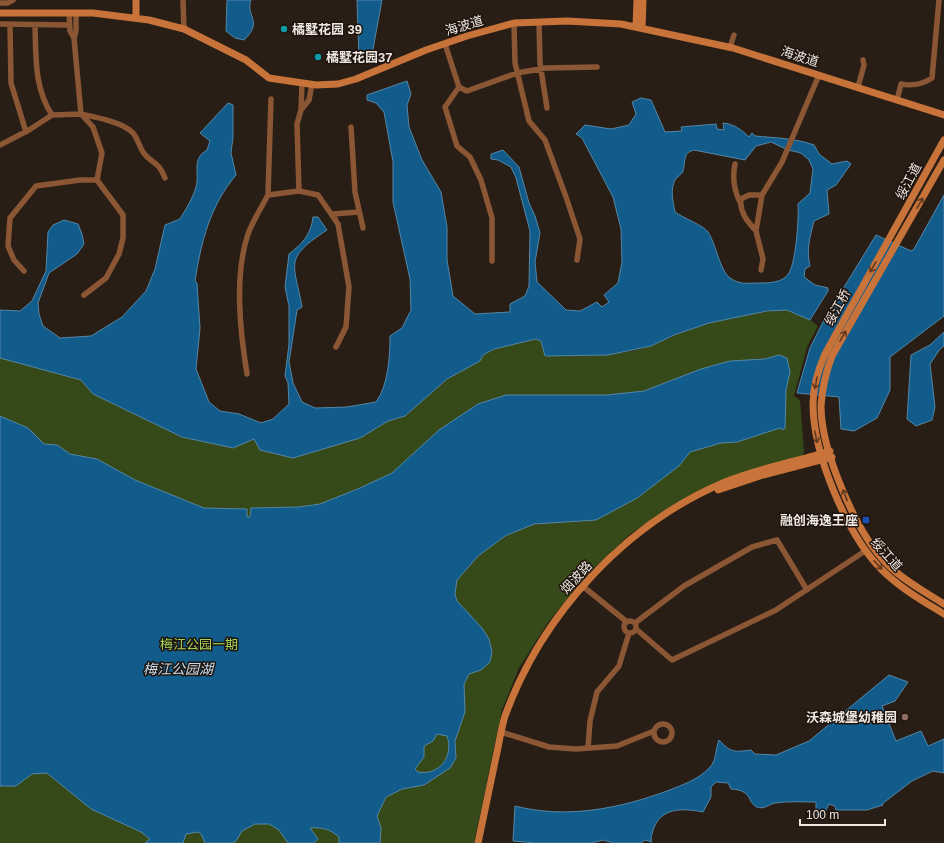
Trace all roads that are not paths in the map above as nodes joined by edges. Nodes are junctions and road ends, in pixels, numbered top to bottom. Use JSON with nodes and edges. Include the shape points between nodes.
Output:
{"nodes":[{"id":1,"x":13,"y":0,"type":"edge"},
{"id":2,"x":136,"y":0,"type":"edge"},
{"id":3,"x":183,"y":0,"type":"edge"},
{"id":4,"x":637,"y":0,"type":"edge"},
{"id":5,"x":643,"y":0,"type":"edge"},
{"id":6,"x":939,"y":0,"type":"edge"},
{"id":7,"x":0,"y":2,"type":"edge"},
{"id":8,"x":0,"y":13,"type":"edge"},
{"id":9,"x":72,"y":13,"type":"junction"},
{"id":10,"x":136,"y":18,"type":"junction"},
{"id":11,"x":539,"y":22,"type":"junction"},
{"id":12,"x":0,"y":24,"type":"edge"},
{"id":13,"x":10,"y":24,"type":"junction"},
{"id":14,"x":514,"y":24,"type":"junction"},
{"id":15,"x":35,"y":25,"type":"junction"},
{"id":16,"x":69,"y":25,"type":"junction"},
{"id":17,"x":639,"y":28,"type":"junction"},
{"id":18,"x":184,"y":30,"type":"junction"},
{"id":19,"x":734,"y":35,"type":"dead end"},
{"id":20,"x":74,"y":38,"type":"junction"},
{"id":21,"x":445,"y":44,"type":"junction"},
{"id":22,"x":730,"y":47,"type":"junction"},
{"id":23,"x":863,"y":60,"type":"dead end"},
{"id":24,"x":596,"y":67,"type":"dead end"},
{"id":25,"x":541,"y":69,"type":"junction"},
{"id":26,"x":517,"y":74,"type":"junction"},
{"id":27,"x":819,"y":75,"type":"junction"},
{"id":28,"x":302,"y":83,"type":"junction"},
{"id":29,"x":312,"y":84,"type":"junction"},
{"id":30,"x":459,"y":87,"type":"junction"},
{"id":31,"x":858,"y":87,"type":"junction"},
{"id":32,"x":270,"y":98,"type":"dead end"},
{"id":33,"x":897,"y":100,"type":"junction"},
{"id":34,"x":547,"y":108,"type":"dead end"},
{"id":35,"x":301,"y":110,"type":"junction"},
{"id":36,"x":81,"y":114,"type":"junction"},
{"id":37,"x":52,"y":115,"type":"junction"},
{"id":38,"x":944,"y":115,"type":"edge"},
{"id":39,"x":351,"y":126,"type":"dead end"},
{"id":40,"x":26,"y":132,"type":"junction"},
{"id":41,"x":944,"y":140,"type":"edge"},
{"id":42,"x":0,"y":145,"type":"edge"},
{"id":43,"x":944,"y":160,"type":"edge"},
{"id":44,"x":735,"y":164,"type":"dead end"},
{"id":45,"x":165,"y":178,"type":"dead end"},
{"id":46,"x":96,"y":180,"type":"junction"},
{"id":47,"x":299,"y":191,"type":"junction"},
{"id":48,"x":268,"y":195,"type":"junction"},
{"id":49,"x":762,"y":195,"type":"junction"},
{"id":50,"x":740,"y":202,"type":"junction"},
{"id":51,"x":359,"y":212,"type":"junction"},
{"id":52,"x":338,"y":224,"type":"junction"},
{"id":53,"x":364,"y":228,"type":"dead end"},
{"id":54,"x":756,"y":231,"type":"junction"},
{"id":55,"x":893,"y":233,"type":"joint"},
{"id":56,"x":900,"y":237,"type":"joint"},
{"id":57,"x":577,"y":260,"type":"dead end"},
{"id":58,"x":492,"y":261,"type":"dead end"},
{"id":59,"x":761,"y":270,"type":"dead end"},
{"id":60,"x":24,"y":271,"type":"dead end"},
{"id":61,"x":84,"y":295,"type":"dead end"},
{"id":62,"x":336,"y":348,"type":"dead end"},
{"id":63,"x":247,"y":374,"type":"dead end"},
{"id":64,"x":813,"y":398,"type":"joint"},
{"id":65,"x":822,"y":399,"type":"joint"},
{"id":66,"x":831,"y":454,"type":"junction"},
{"id":67,"x":821,"y":457,"type":"junction"},
{"id":68,"x":865,"y":551,"type":"junction"},
{"id":69,"x":585,"y":588,"type":"junction"},
{"id":70,"x":807,"y":590,"type":"junction"},
{"id":71,"x":944,"y":604,"type":"edge"},
{"id":72,"x":944,"y":614,"type":"edge"},
{"id":73,"x":627,"y":622,"type":"junction"},
{"id":74,"x":636,"y":626,"type":"junction"},
{"id":75,"x":629,"y":633,"type":"junction"},
{"id":76,"x":654,"y":731,"type":"dead end"},
{"id":77,"x":504,"y":734,"type":"junction"},
{"id":78,"x":588,"y":748,"type":"junction"},
{"id":79,"x":478,"y":843,"type":"edge"},
{"id":80,"x":482,"y":843,"type":"edge"}],
"edges":[{"from":1,"to":7,"type":"street","via":[[8,3]]},
{"from":2,"to":10,"type":"main road"},
{"from":3,"to":18,"type":"street"},
{"from":4,"to":17,"type":"main road"},
{"from":5,"to":17,"type":"main road"},
{"from":6,"to":33,"type":"street","via":[[932,78],[926,82],[901,84]]},
{"from":8,"to":9,"type":"main road","name":"海波道"},
{"from":9,"to":10,"type":"main road","name":"海波道"},
{"from":9,"to":16,"type":"street"},
{"from":9,"to":20,"type":"street","via":[[76,31]]},
{"from":10,"to":18,"type":"main road","name":"海波道"},
{"from":11,"to":14,"type":"main road","name":"海波道"},
{"from":11,"to":17,"type":"main road","name":"海波道","via":[[621,24]]},
{"from":11,"to":25,"type":"street"},
{"from":12,"to":13,"type":"street"},
{"from":13,"to":15,"type":"street"},
{"from":13,"to":40,"type":"street","via":[[11,83]]},
{"from":14,"to":21,"type":"main road","name":"海波道"},
{"from":14,"to":26,"type":"street"},
{"from":15,"to":16,"type":"street"},
{"from":15,"to":37,"type":"street","via":[[36,71],[43,102]]},
{"from":16,"to":20,"type":"street"},
{"from":17,"to":22,"type":"main road","name":"海波道"},
{"from":18,"to":28,"type":"main road","name":"海波道","via":[[246,60],[269,78]]},
{"from":19,"to":22,"type":"street"},
{"from":20,"to":36,"type":"street"},
{"from":21,"to":29,"type":"main road","name":"海波道","via":[[356,79],[338,84]]},
{"from":21,"to":30,"type":"street"},
{"from":22,"to":27,"type":"main road","name":"海波道"},
{"from":23,"to":31,"type":"street"},
{"from":24,"to":25,"type":"street"},
{"from":25,"to":26,"type":"street"},
{"from":25,"to":34,"type":"street"},
{"from":26,"to":30,"type":"street","via":[[467,91]]},
{"from":26,"to":57,"type":"street","via":[[529,121],[545,140],[580,239]]},
{"from":27,"to":31,"type":"main road","name":"海波道"},
{"from":27,"to":49,"type":"street","via":[[785,155]]},
{"from":28,"to":29,"type":"main road","name":"海波道"},
{"from":28,"to":35,"type":"street"},
{"from":29,"to":35,"type":"street","via":[[309,100]]},
{"from":30,"to":58,"type":"street","via":[[445,107],[457,146],[470,157],[481,180],[492,218]]},
{"from":31,"to":33,"type":"main road","name":"海波道"},
{"from":32,"to":48,"type":"street"},
{"from":33,"to":38,"type":"main road","name":"海波道"},
{"from":35,"to":47,"type":"street","via":[[297,124]]},
{"from":36,"to":37,"type":"street"},
{"from":36,"to":45,"type":"street","via":[[109,119],[132,131],[144,153],[161,167]]},
{"from":36,"to":46,"type":"street","via":[[93,127],[102,153]]},
{"from":37,"to":40,"type":"street"},
{"from":39,"to":51,"type":"street","via":[[355,192]]},
{"from":40,"to":42,"type":"street"},
{"from":41,"to":55,"type":"main road","name":"绥江道"},
{"from":56,"to":43,"type":"main road","name":"绥江道","one_way":true},
{"from":44,"to":50,"type":"street","via":[[735,191]]},
{"from":46,"to":60,"type":"street","via":[[36,186],[10,218],[8,246],[14,260]]},
{"from":46,"to":61,"type":"street","via":[[123,215],[123,238],[119,254],[106,278]]},
{"from":47,"to":48,"type":"street"},
{"from":47,"to":52,"type":"street","via":[[318,195]]},
{"from":48,"to":63,"type":"street","via":[[248,234],[242,267],[240,305]]},
{"from":49,"to":50,"type":"street","via":[[749,195]]},
{"from":49,"to":54,"type":"street"},
{"from":50,"to":54,"type":"street","via":[[746,218]]},
{"from":51,"to":52,"type":"street","via":[[334,214]]},
{"from":51,"to":53,"type":"street"},
{"from":52,"to":62,"type":"street","via":[[349,287],[346,327]]},
{"from":54,"to":59,"type":"street","via":[[763,259]]},
{"from":55,"to":64,"type":"main road","name":"绥江桥","one_way":true,"via":[[825,354]]},
{"from":65,"to":56,"type":"main road","name":"绥江桥","one_way":true,"via":[[832,356]]},
{"from":64,"to":67,"type":"main road","name":"绥江道","one_way":true},
{"from":65,"to":66,"type":"main road","name":"绥江道","via":[[823,426]]},
{"from":66,"to":67,"type":"main road","name":"烟波路"},
{"from":71,"to":66,"type":"main road","name":"绥江道","one_way":true,"via":[[902,577],[878,554],[852,513]]},
{"from":67,"to":68,"type":"main road","name":"绥江道","via":[[846,518]]},
{"from":67,"to":69,"type":"main road","name":"烟波路","via":[[726,487],[675,512],[642,535]]},
{"from":67,"to":79,"type":"main road","name":"烟波路","via":[[755,471],[724,482],[650,524],[585,581],[564,607],[528,666],[504,718]]},
{"from":68,"to":70,"type":"street"},
{"from":68,"to":72,"type":"main road","name":"绥江道","one_way":true,"via":[[898,584]]},
{"from":69,"to":73,"type":"street"},
{"from":69,"to":77,"type":"main road","name":"烟波路","via":[[555,626],[526,674]]},
{"from":70,"to":74,"type":"street","via":[[776,610],[672,660]]},
{"from":70,"to":74,"type":"street","via":[[777,540],[752,547],[684,586]]},
{"from":73,"to":74,"type":"street","via":[[632,621]]},
{"from":73,"to":75,"type":"street","via":[[624,629]]},
{"from":74,"to":75,"type":"street","via":[[633,632]]},
{"from":75,"to":78,"type":"street","via":[[619,666],[597,692],[590,721]]},
{"from":76,"to":78,"type":"street","via":[[617,746]]},
{"from":77,"to":78,"type":"street","via":[[549,747]]},
{"from":77,"to":80,"type":"main road","name":"烟波路"}]}
